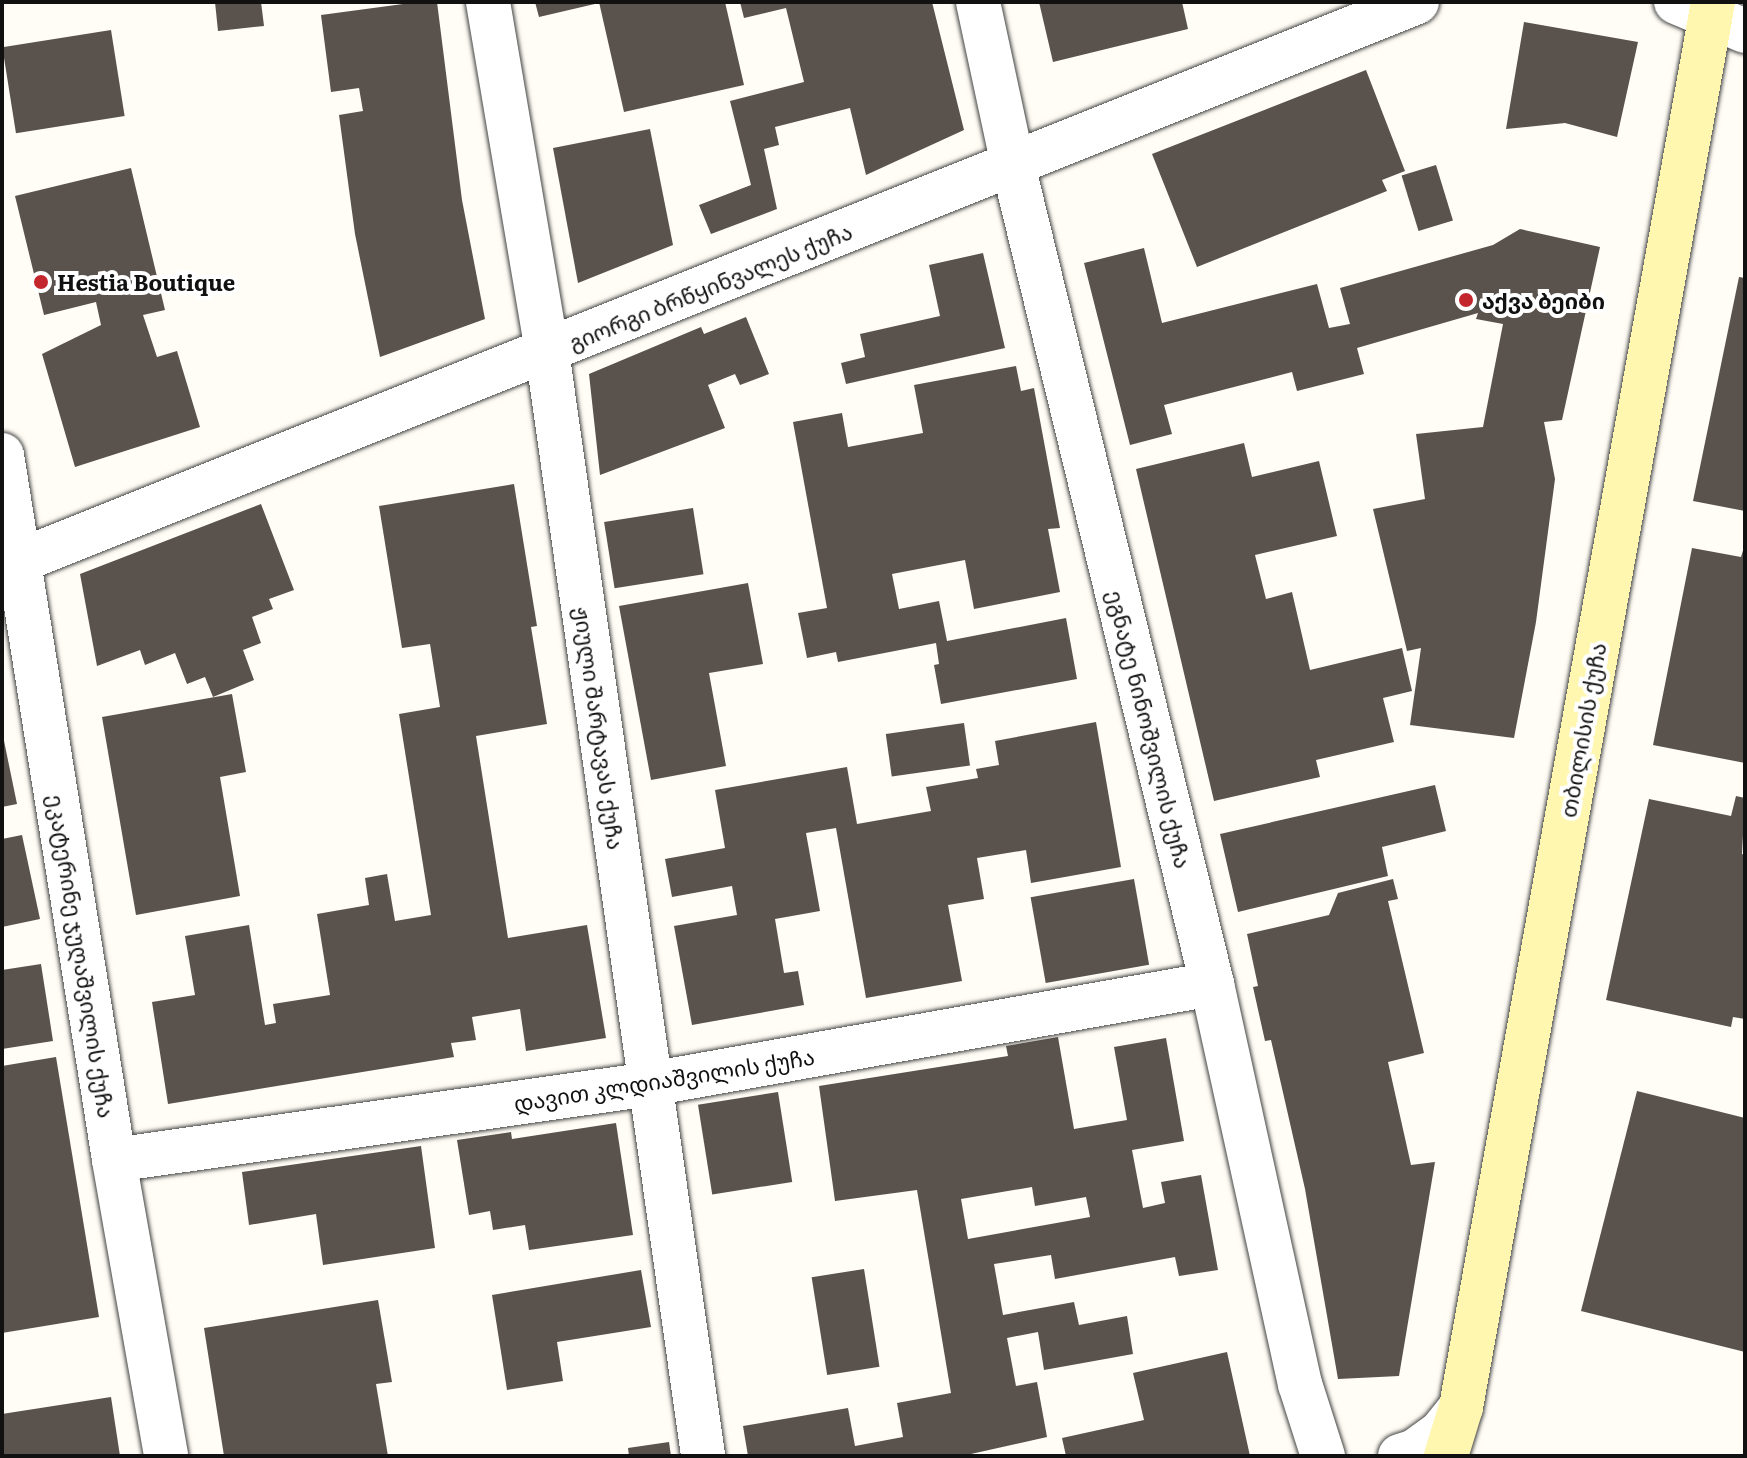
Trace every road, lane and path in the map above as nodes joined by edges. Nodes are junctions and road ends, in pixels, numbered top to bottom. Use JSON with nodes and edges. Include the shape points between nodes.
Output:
{"nodes":[{"id":1,"x":488,"y":2,"type":"edge"},
{"id":2,"x":978,"y":2,"type":"edge"},
{"id":3,"x":1417,"y":2,"type":"edge"},
{"id":4,"x":1711,"y":13,"type":"edge"},
{"id":5,"x":1013,"y":165,"type":"junction"},
{"id":6,"x":547,"y":351,"type":"junction"},
{"id":7,"x":2,"y":455,"type":"edge"},
{"id":8,"x":10,"y":564,"type":"edge"},
{"id":9,"x":1212,"y":984,"type":"junction"},
{"id":10,"x":650,"y":1084,"type":"junction"},
{"id":11,"x":114,"y":1160,"type":"junction"},
{"id":12,"x":1461,"y":1407,"type":"junction"},
{"id":13,"x":166,"y":1456,"type":"edge"},
{"id":14,"x":703,"y":1456,"type":"edge"},
{"id":15,"x":1324,"y":1456,"type":"edge"},
{"id":16,"x":1400,"y":1456,"type":"edge"},
{"id":17,"x":1446,"y":1456,"type":"edge"}],
"edges":[{"from":1,"to":6,"type":"street","name":"ჟიული შარტავას ქუჩა"},
{"from":2,"to":5,"type":"street","name":"ეგნატე ნინოშვილის ქუჩა"},
{"from":3,"to":5,"type":"street","name":"გიორგი ბრწყინვალეს ქუჩა"},
{"from":4,"to":12,"type":"main road","name":"თბილისის ქუჩა"},
{"from":5,"to":6,"type":"street","name":"გიორგი ბრწყინვალეს ქუჩა"},
{"from":5,"to":9,"type":"street","name":"ეგნატე ნინოშვილის ქუჩა"},
{"from":6,"to":8,"type":"street","name":"გიორგი ბრწყინვალეს ქუჩა"},
{"from":6,"to":10,"type":"street","name":"ჟიული შარტავას ქუჩა"},
{"from":7,"to":8,"type":"street","name":"ეკატერინე ჯუღაშვილის ქუჩა"},
{"from":8,"to":11,"type":"street","name":"ეკატერინე ჯუღაშვილის ქუჩა"},
{"from":9,"to":10,"type":"street","name":"დავით კლდიაშვილის ქუჩა"},
{"from":9,"to":15,"type":"street","name":"ეგნატე ნინოშვილის ქუჩა","via":[[1300,1384]]},
{"from":10,"to":11,"type":"street","name":"დავით კლდიაშვილის ქუჩა"},
{"from":10,"to":14,"type":"street","name":"ჟიული შარტავას ქუჩა"},
{"from":11,"to":13,"type":"street","name":"ეკატერინე ჯუღაშვილის ქუჩა"},
{"from":12,"to":16,"type":"street","via":[[1441,1432]]},
{"from":12,"to":17,"type":"main road","name":"თბილისის ქუჩა"}]}
